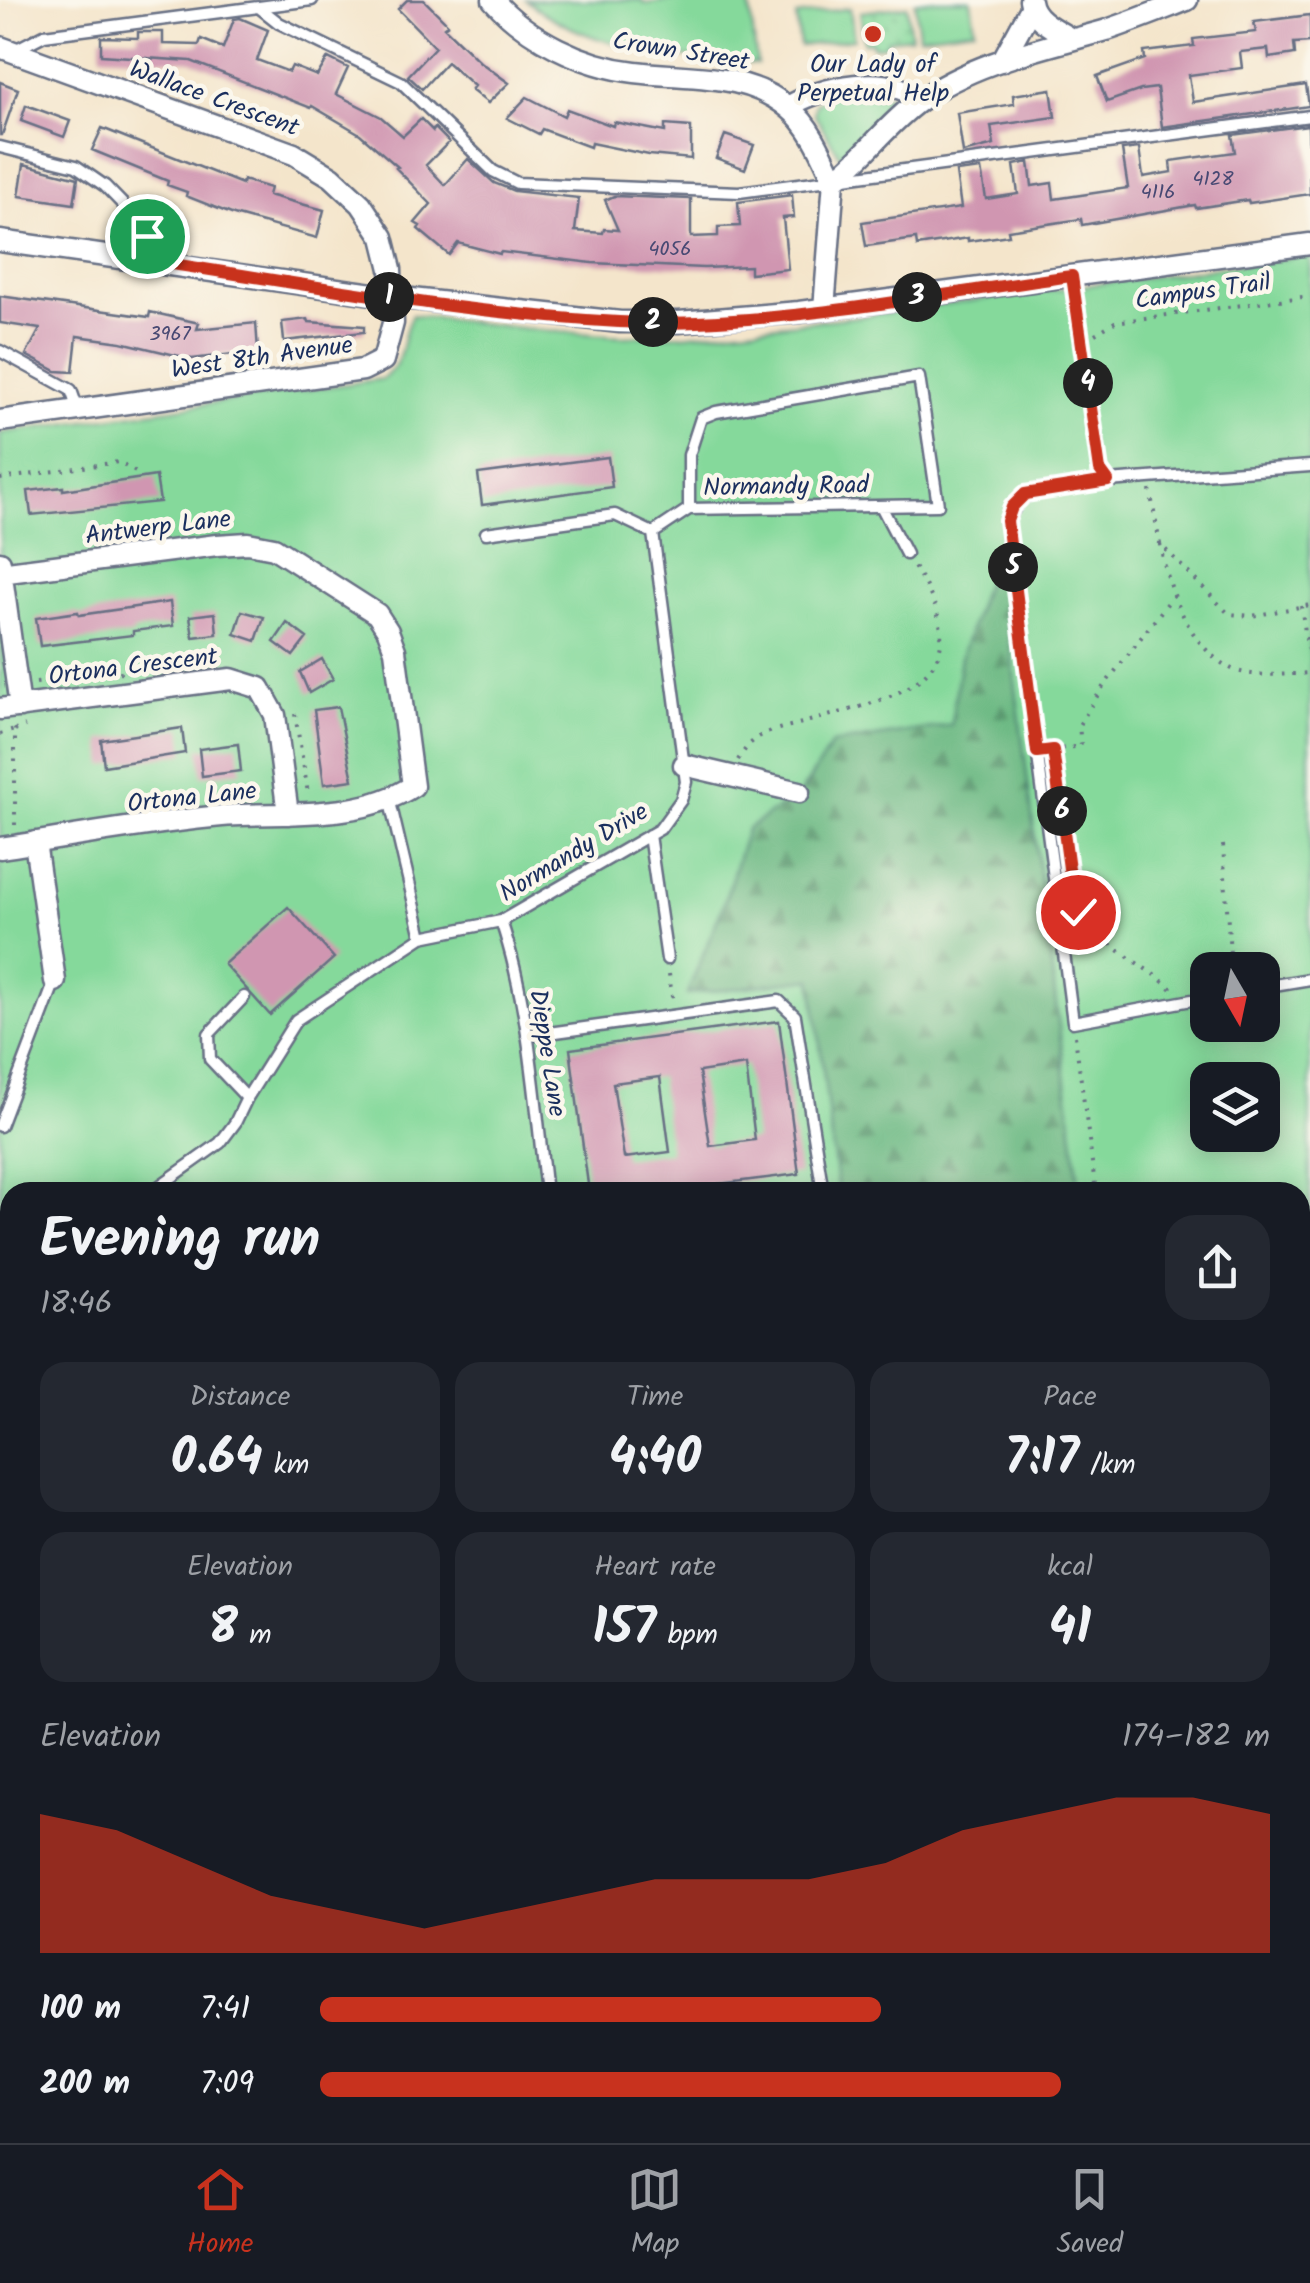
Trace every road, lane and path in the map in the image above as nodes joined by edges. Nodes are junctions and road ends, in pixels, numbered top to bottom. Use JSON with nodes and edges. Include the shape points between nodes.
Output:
{"nodes":[{"id":1,"x":312,"y":0,"type":"edge"},
{"id":2,"x":493,"y":0,"type":"edge"},
{"id":3,"x":1187,"y":0,"type":"edge"},
{"id":4,"x":1030,"y":4,"type":"edge"},
{"id":5,"x":260,"y":8,"type":"junction"},
{"id":6,"x":1070,"y":38,"type":"junction"},
{"id":7,"x":6,"y":49,"type":"edge"},
{"id":8,"x":1002,"y":60,"type":"junction"},
{"id":9,"x":920,"y":100,"type":"junction"},
{"id":10,"x":788,"y":107,"type":"junction"},
{"id":11,"x":1310,"y":116,"type":"edge"},
{"id":12,"x":0,"y":147,"type":"edge"},
{"id":13,"x":834,"y":180,"type":"junction"},
{"id":14,"x":0,"y":241,"type":"edge"},
{"id":15,"x":1310,"y":244,"type":"edge"},
{"id":16,"x":152,"y":261,"type":"junction"},
{"id":17,"x":1072,"y":276,"type":"junction"},
{"id":18,"x":1310,"y":296,"type":"edge"},
{"id":19,"x":394,"y":298,"type":"junction"},
{"id":20,"x":824,"y":309,"type":"junction"},
{"id":21,"x":1088,"y":338,"type":"dead end"},
{"id":22,"x":0,"y":351,"type":"edge"},
{"id":23,"x":78,"y":410,"type":"junction"},
{"id":24,"x":0,"y":421,"type":"edge"},
{"id":25,"x":1310,"y":466,"type":"edge"},
{"id":26,"x":138,"y":474,"type":"dead end"},
{"id":27,"x":0,"y":479,"type":"edge"},
{"id":28,"x":1108,"y":481,"type":"junction"},
{"id":29,"x":1150,"y":490,"type":"dead end"},
{"id":30,"x":881,"y":506,"type":"junction"},
{"id":31,"x":689,"y":509,"type":"junction"},
{"id":32,"x":486,"y":532,"type":"dead end"},
{"id":33,"x":653,"y":533,"type":"junction"},
{"id":34,"x":1160,"y":544,"type":"junction"},
{"id":35,"x":906,"y":554,"type":"joint"},
{"id":36,"x":1,"y":569,"type":"edge"},
{"id":37,"x":1174,"y":595,"type":"junction"},
{"id":38,"x":1310,"y":604,"type":"edge"},
{"id":39,"x":1301,"y":606,"type":"junction"},
{"id":40,"x":1310,"y":663,"type":"edge"},
{"id":41,"x":1310,"y":672,"type":"edge"},
{"id":42,"x":16,"y":714,"type":"edge"},
{"id":43,"x":15,"y":730,"type":"junction"},
{"id":44,"x":0,"y":734,"type":"edge"},
{"id":45,"x":1053,"y":750,"type":"junction"},
{"id":46,"x":1037,"y":752,"type":"junction"},
{"id":47,"x":685,"y":774,"type":"junction"},
{"id":48,"x":726,"y":775,"type":"junction"},
{"id":49,"x":799,"y":792,"type":"dead end"},
{"id":50,"x":390,"y":802,"type":"junction"},
{"id":51,"x":288,"y":814,"type":"junction"},
{"id":52,"x":649,"y":835,"type":"junction"},
{"id":53,"x":17,"y":845,"type":"edge"},
{"id":54,"x":1223,"y":845,"type":"dead end"},
{"id":55,"x":502,"y":920,"type":"junction"},
{"id":56,"x":422,"y":937,"type":"junction"},
{"id":57,"x":1229,"y":952,"type":"edge"},
{"id":58,"x":667,"y":959,"type":"joint"},
{"id":59,"x":1310,"y":979,"type":"edge"},
{"id":60,"x":55,"y":980,"type":"joint"},
{"id":61,"x":1280,"y":985,"type":"edge"},
{"id":62,"x":244,"y":997,"type":"dead end"},
{"id":63,"x":1190,"y":1000,"type":"edge"},
{"id":64,"x":1185,"y":1001,"type":"junction"},
{"id":65,"x":675,"y":1015,"type":"junction"},
{"id":66,"x":1073,"y":1022,"type":"junction"},
{"id":67,"x":526,"y":1036,"type":"junction"},
{"id":68,"x":247,"y":1098,"type":"junction"},
{"id":69,"x":0,"y":1126,"type":"edge"},
{"id":70,"x":165,"y":1182,"type":"edge"},
{"id":71,"x":545,"y":1182,"type":"edge"},
{"id":72,"x":821,"y":1182,"type":"edge"},
{"id":73,"x":1095,"y":1182,"type":"edge"}],
"edges":[{"from":1,"to":5,"type":"lane"},
{"from":2,"to":10,"type":"street","name":"Crown Street","via":[[563,51],[598,65],[723,79]]},
{"from":3,"to":6,"type":"street"},
{"from":4,"to":6,"type":"street"},
{"from":4,"to":8,"type":"street"},
{"from":5,"to":7,"type":"lane","via":[[44,36]]},
{"from":5,"to":13,"type":"lane","via":[[402,82],[493,171],[517,184],[739,192]]},
{"from":6,"to":8,"type":"street"},
{"from":7,"to":19,"type":"street","name":"Wallace Crescent","via":[[315,166],[361,204],[383,237]]},
{"from":8,"to":9,"type":"street"},
{"from":9,"to":10,"type":"street","via":[[895,87],[830,86]]},
{"from":9,"to":13,"type":"street"},
{"from":10,"to":13,"type":"street","name":"Crown Street"},
{"from":11,"to":13,"type":"lane"},
{"from":12,"to":16,"type":"lane","via":[[76,166],[105,186],[141,223]]},
{"from":13,"to":20,"type":"street"},
{"from":14,"to":16,"type":"street"},
{"from":15,"to":17,"type":"street"},
{"from":16,"to":19,"type":"street"},
{"from":17,"to":20,"type":"street"},
{"from":17,"to":28,"type":"lane","via":[[1100,470]]},
{"from":18,"to":21,"type":"path","name":"Campus Trail","via":[[1115,322]]},
{"from":19,"to":20,"type":"street","via":[[620,322]]},
{"from":19,"to":23,"type":"street","name":"West 8th Avenue","via":[[388,349],[383,360],[363,370]]},
{"from":22,"to":23,"type":"lane","via":[[70,390]]},
{"from":23,"to":24,"type":"street","name":"West 8th Avenue"},
{"from":25,"to":28,"type":"lane"},
{"from":26,"to":27,"type":"path","via":[[118,462]]},
{"from":28,"to":46,"type":"lane","via":[[1035,490],[1008,514]]},
{"from":29,"to":34,"type":"path"},
{"from":30,"to":31,"type":"lane","name":"Normandy Road"},
{"from":30,"to":31,"type":"lane","name":"Normandy Road","via":[[938,505],[920,377],[701,418],[689,455]]},
{"from":30,"to":35,"type":"lane"},
{"from":31,"to":33,"type":"lane","name":"Normandy Road"},
{"from":32,"to":33,"type":"lane","via":[[615,515]]},
{"from":33,"to":47,"type":"lane"},
{"from":34,"to":37,"type":"path"},
{"from":34,"to":39,"type":"path","via":[[1229,614]]},
{"from":35,"to":48,"type":"path","via":[[927,586],[941,633],[941,652],[928,675],[869,703],[753,739]]},
{"from":36,"to":42,"type":"street"},
{"from":36,"to":50,"type":"street","name":"Antwerp Lane","via":[[217,545],[274,548],[376,614],[388,631],[413,786]]},
{"from":37,"to":41,"type":"path","via":[[1204,647],[1234,670]]},
{"from":37,"to":45,"type":"path","via":[[1078,725],[1081,746]]},
{"from":38,"to":39,"type":"path"},
{"from":39,"to":40,"type":"path"},
{"from":42,"to":43,"type":"path"},
{"from":42,"to":51,"type":"street","name":"Ortona Crescent","via":[[231,678],[260,688],[275,715]]},
{"from":43,"to":44,"type":"path"},
{"from":43,"to":53,"type":"path"},
{"from":45,"to":46,"type":"path"},
{"from":45,"to":64,"type":"path","via":[[1078,912]]},
{"from":46,"to":66,"type":"lane"},
{"from":47,"to":48,"type":"street"},
{"from":47,"to":52,"type":"lane","name":"Normandy Drive","via":[[681,800]]},
{"from":48,"to":49,"type":"street"},
{"from":50,"to":51,"type":"street","name":"Ortona Lane"},
{"from":50,"to":56,"type":"lane"},
{"from":51,"to":53,"type":"street","name":"Ortona Lane","via":[[214,817]]},
{"from":52,"to":55,"type":"lane","name":"Normandy Drive"},
{"from":52,"to":58,"type":"lane"},
{"from":53,"to":60,"type":"street"},
{"from":54,"to":57,"type":"path"},
{"from":55,"to":56,"type":"lane","name":"Normandy Drive"},
{"from":55,"to":67,"type":"lane","name":"Dieppe Lane"},
{"from":56,"to":68,"type":"lane","name":"Normandy Drive","via":[[296,1020]]},
{"from":58,"to":65,"type":"path"},
{"from":59,"to":61,"type":"lane"},
{"from":60,"to":69,"type":"lane"},
{"from":62,"to":68,"type":"lane","via":[[209,1034],[210,1059]]},
{"from":63,"to":64,"type":"lane"},
{"from":64,"to":66,"type":"lane"},
{"from":65,"to":67,"type":"lane"},
{"from":65,"to":72,"type":"lane","via":[[778,1001],[795,1016]]},
{"from":66,"to":73,"type":"path"},
{"from":67,"to":71,"type":"lane","name":"Dieppe Lane"},
{"from":68,"to":70,"type":"lane","name":"Normandy Drive","via":[[220,1142]]}]}
